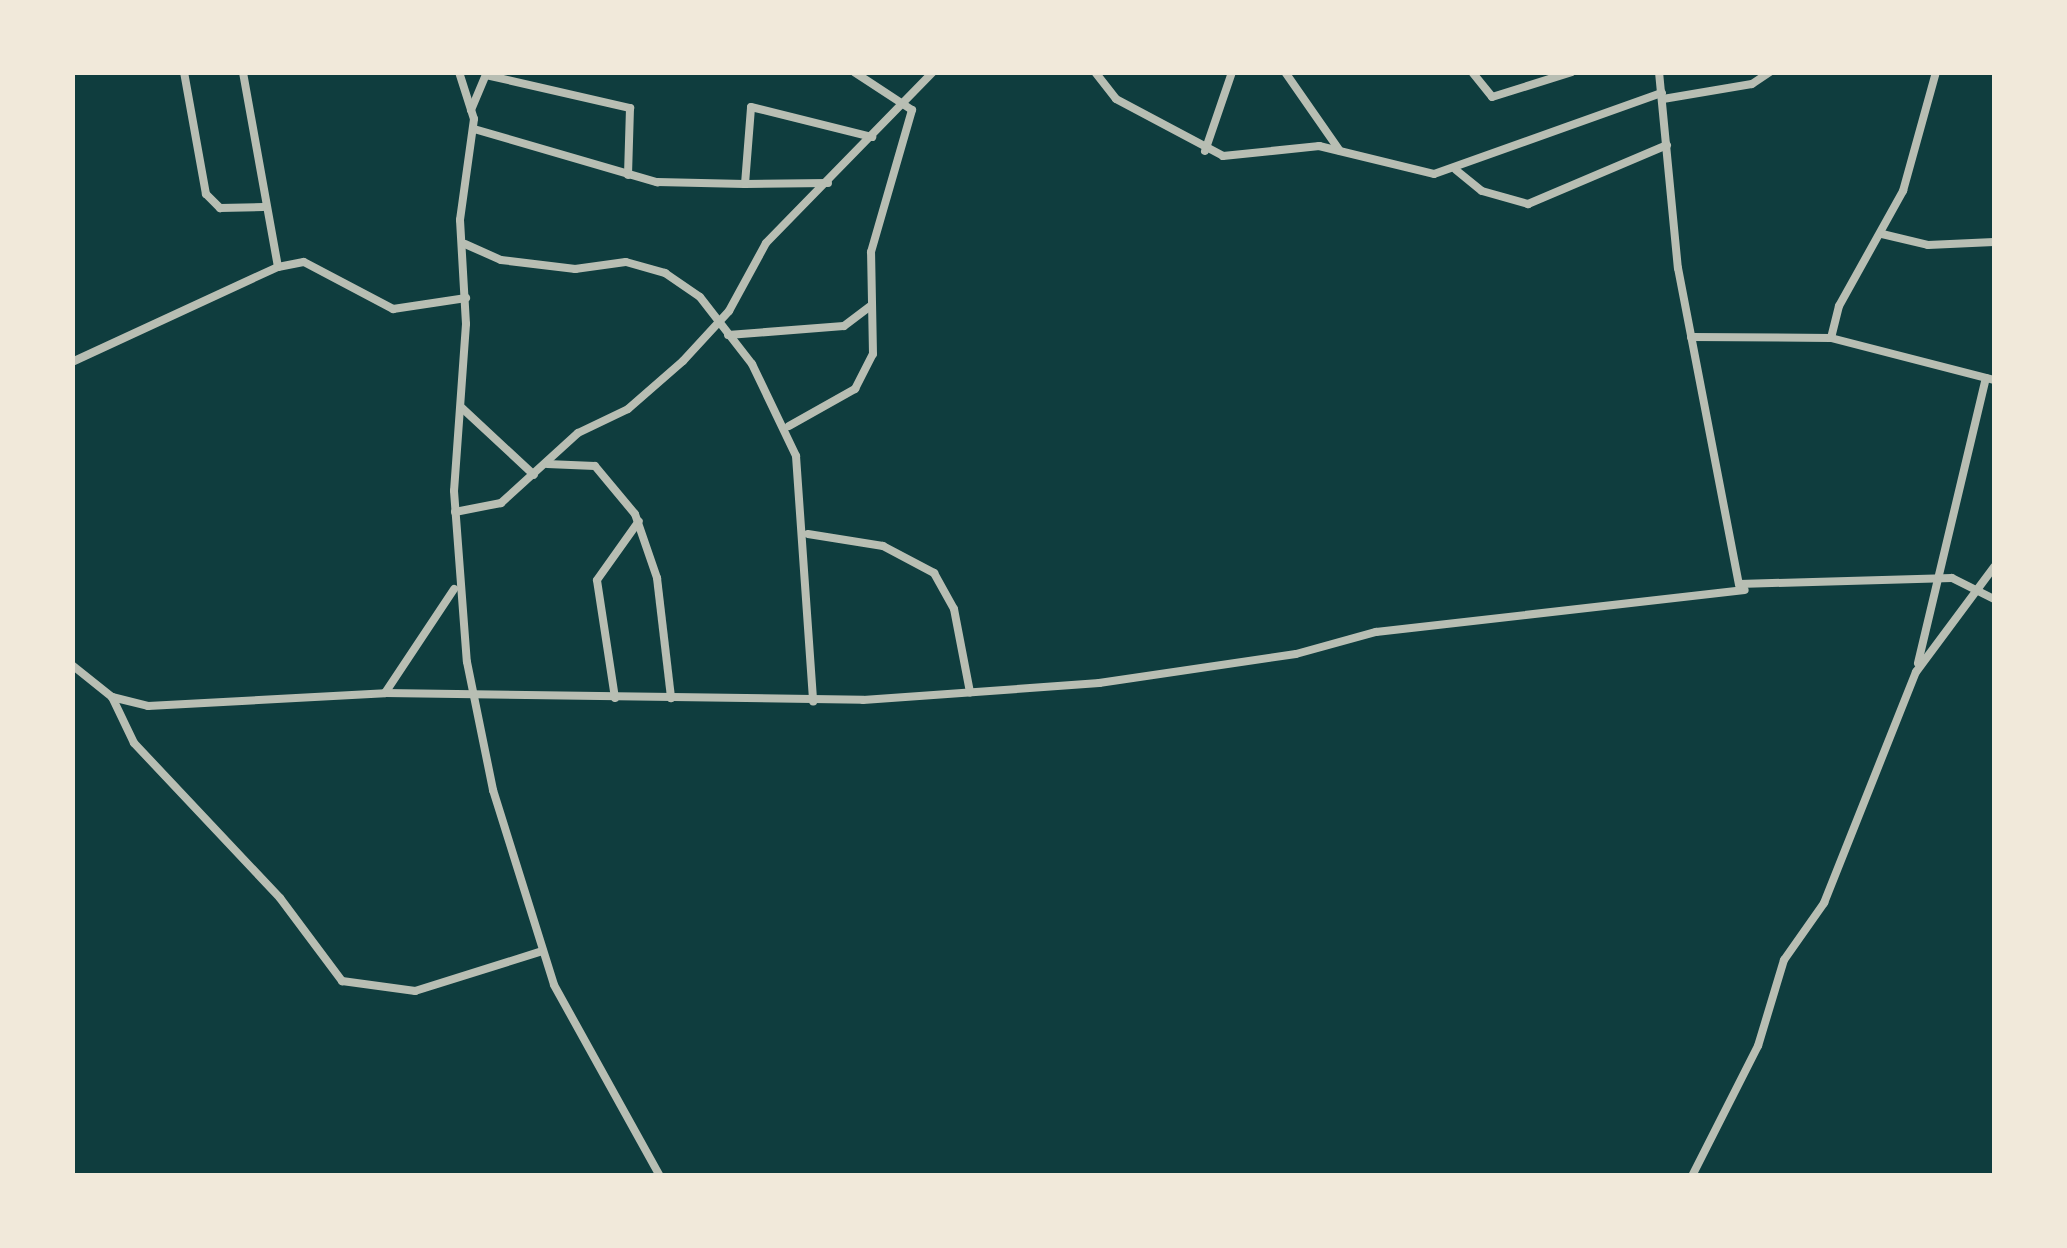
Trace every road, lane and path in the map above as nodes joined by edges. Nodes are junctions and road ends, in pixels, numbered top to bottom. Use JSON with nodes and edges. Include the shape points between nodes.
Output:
{"nodes":[{"id":1,"x":184,"y":72,"type":"edge"},
{"id":2,"x":242,"y":72,"type":"edge"},
{"id":3,"x":459,"y":72,"type":"edge"},
{"id":4,"x":854,"y":72,"type":"edge"},
{"id":5,"x":932,"y":72,"type":"edge"},
{"id":6,"x":1095,"y":72,"type":"edge"},
{"id":7,"x":1232,"y":72,"type":"edge"},
{"id":8,"x":1285,"y":72,"type":"edge"},
{"id":9,"x":1472,"y":72,"type":"edge"},
{"id":10,"x":1572,"y":72,"type":"edge"},
{"id":11,"x":1659,"y":72,"type":"edge"},
{"id":12,"x":1770,"y":72,"type":"edge"},
{"id":13,"x":1936,"y":72,"type":"edge"},
{"id":14,"x":486,"y":74,"type":"edge"},
{"id":15,"x":1663,"y":96,"type":"junction"},
{"id":16,"x":908,"y":101,"type":"junction"},
{"id":17,"x":471,"y":110,"type":"junction"},
{"id":18,"x":474,"y":129,"type":"junction"},
{"id":19,"x":872,"y":138,"type":"junction"},
{"id":20,"x":1668,"y":145,"type":"junction"},
{"id":21,"x":1340,"y":150,"type":"junction"},
{"id":22,"x":1206,"y":151,"type":"junction"},
{"id":23,"x":1456,"y":170,"type":"junction"},
{"id":24,"x":628,"y":175,"type":"junction"},
{"id":25,"x":828,"y":183,"type":"junction"},
{"id":26,"x":745,"y":184,"type":"junction"},
{"id":27,"x":263,"y":208,"type":"junction"},
{"id":28,"x":1882,"y":234,"type":"junction"},
{"id":29,"x":1994,"y":242,"type":"edge"},
{"id":30,"x":465,"y":244,"type":"junction"},
{"id":31,"x":278,"y":267,"type":"junction"},
{"id":32,"x":466,"y":298,"type":"junction"},
{"id":33,"x":872,"y":305,"type":"junction"},
{"id":34,"x":716,"y":321,"type":"junction"},
{"id":35,"x":728,"y":335,"type":"junction"},
{"id":36,"x":1691,"y":338,"type":"junction"},
{"id":37,"x":1831,"y":338,"type":"junction"},
{"id":38,"x":72,"y":362,"type":"edge"},
{"id":39,"x":1990,"y":379,"type":"edge"},
{"id":40,"x":462,"y":408,"type":"junction"},
{"id":41,"x":790,"y":426,"type":"junction"},
{"id":42,"x":547,"y":464,"type":"junction"},
{"id":43,"x":534,"y":476,"type":"junction"},
{"id":44,"x":455,"y":512,"type":"junction"},
{"id":45,"x":638,"y":521,"type":"junction"},
{"id":46,"x":808,"y":534,"type":"junction"},
{"id":47,"x":1994,"y":567,"type":"edge"},
{"id":48,"x":1937,"y":579,"type":"junction"},
{"id":49,"x":1979,"y":585,"type":"junction"},
{"id":50,"x":456,"y":588,"type":"junction"},
{"id":51,"x":1745,"y":590,"type":"junction"},
{"id":52,"x":1994,"y":599,"type":"edge"},
{"id":53,"x":72,"y":665,"type":"edge"},
{"id":54,"x":1916,"y":672,"type":"junction"},
{"id":55,"x":970,"y":692,"type":"junction"},
{"id":56,"x":385,"y":693,"type":"junction"},
{"id":57,"x":112,"y":698,"type":"junction"},
{"id":58,"x":615,"y":698,"type":"junction"},
{"id":59,"x":671,"y":698,"type":"junction"},
{"id":60,"x":474,"y":699,"type":"junction"},
{"id":61,"x":813,"y":702,"type":"junction"},
{"id":62,"x":543,"y":951,"type":"junction"},
{"id":63,"x":660,"y":1176,"type":"edge"},
{"id":64,"x":1692,"y":1176,"type":"edge"}],
"edges":[{"from":1,"to":27,"type":"street","via":[[206,194],[220,208]]},
{"from":2,"to":27,"type":"street"},
{"from":3,"to":17,"type":"street"},
{"from":4,"to":16,"type":"street"},
{"from":5,"to":16,"type":"street"},
{"from":6,"to":22,"type":"street","via":[[1116,99]]},
{"from":7,"to":22,"type":"street"},
{"from":8,"to":21,"type":"street"},
{"from":9,"to":10,"type":"street","via":[[1492,97]]},
{"from":11,"to":15,"type":"street"},
{"from":12,"to":15,"type":"street","via":[[1752,84]]},
{"from":13,"to":28,"type":"street"},
{"from":14,"to":17,"type":"street"},
{"from":14,"to":24,"type":"street","via":[[630,108]]},
{"from":15,"to":20,"type":"street"},
{"from":15,"to":23,"type":"street"},
{"from":16,"to":19,"type":"street"},
{"from":16,"to":33,"type":"street","via":[[904,157],[871,252]]},
{"from":17,"to":18,"type":"street"},
{"from":18,"to":24,"type":"street"},
{"from":18,"to":30,"type":"street"},
{"from":19,"to":25,"type":"street"},
{"from":19,"to":26,"type":"street","via":[[756,104],[748,112]]},
{"from":20,"to":23,"type":"street","via":[[1528,204],[1482,190]]},
{"from":20,"to":36,"type":"street"},
{"from":21,"to":22,"type":"street","via":[[1300,146],[1247,158]]},
{"from":21,"to":23,"type":"street","via":[[1417,171]]},
{"from":24,"to":26,"type":"street"},
{"from":25,"to":26,"type":"street"},
{"from":25,"to":34,"type":"street","via":[[766,243]]},
{"from":27,"to":31,"type":"street"},
{"from":28,"to":29,"type":"street","via":[[1928,245]]},
{"from":28,"to":37,"type":"street","via":[[1839,306]]},
{"from":30,"to":32,"type":"street"},
{"from":30,"to":34,"type":"street","via":[[501,260],[575,269],[642,265],[688,285]]},
{"from":31,"to":32,"type":"street","via":[[304,262],[393,309]]},
{"from":31,"to":38,"type":"street"},
{"from":32,"to":40,"type":"street"},
{"from":33,"to":35,"type":"street","via":[[844,326]]},
{"from":33,"to":41,"type":"street","via":[[873,354],[855,388]]},
{"from":34,"to":35,"type":"street"},
{"from":34,"to":42,"type":"street","via":[[642,399],[588,426]]},
{"from":35,"to":41,"type":"street"},
{"from":36,"to":37,"type":"street"},
{"from":36,"to":51,"type":"street","via":[[1731,566]]},
{"from":37,"to":39,"type":"street"},
{"from":39,"to":48,"type":"street"},
{"from":40,"to":43,"type":"street"},
{"from":40,"to":44,"type":"street"},
{"from":41,"to":46,"type":"street"},
{"from":42,"to":43,"type":"street"},
{"from":42,"to":45,"type":"street","via":[[604,472]]},
{"from":43,"to":44,"type":"street","via":[[490,509]]},
{"from":44,"to":50,"type":"street"},
{"from":45,"to":58,"type":"street","via":[[597,580]]},
{"from":45,"to":59,"type":"street","via":[[657,578]]},
{"from":46,"to":55,"type":"street","via":[[883,546],[934,573],[954,609]]},
{"from":46,"to":61,"type":"street"},
{"from":47,"to":49,"type":"street"},
{"from":48,"to":49,"type":"street"},
{"from":48,"to":51,"type":"street"},
{"from":48,"to":54,"type":"street"},
{"from":49,"to":52,"type":"street"},
{"from":49,"to":54,"type":"street"},
{"from":50,"to":56,"type":"street"},
{"from":50,"to":60,"type":"street"},
{"from":51,"to":55,"type":"street","via":[[1376,632],[1216,668]]},
{"from":53,"to":57,"type":"street"},
{"from":54,"to":64,"type":"street","via":[[1824,903],[1784,960],[1758,1046],[1708,1129]]},
{"from":55,"to":61,"type":"street"},
{"from":56,"to":57,"type":"street","via":[[172,707]]},
{"from":56,"to":60,"type":"street"},
{"from":57,"to":62,"type":"street","via":[[134,743],[280,898],[342,981],[415,991]]},
{"from":58,"to":59,"type":"street"},
{"from":58,"to":60,"type":"street"},
{"from":59,"to":61,"type":"street"},
{"from":60,"to":62,"type":"street"},
{"from":62,"to":63,"type":"street"}]}
